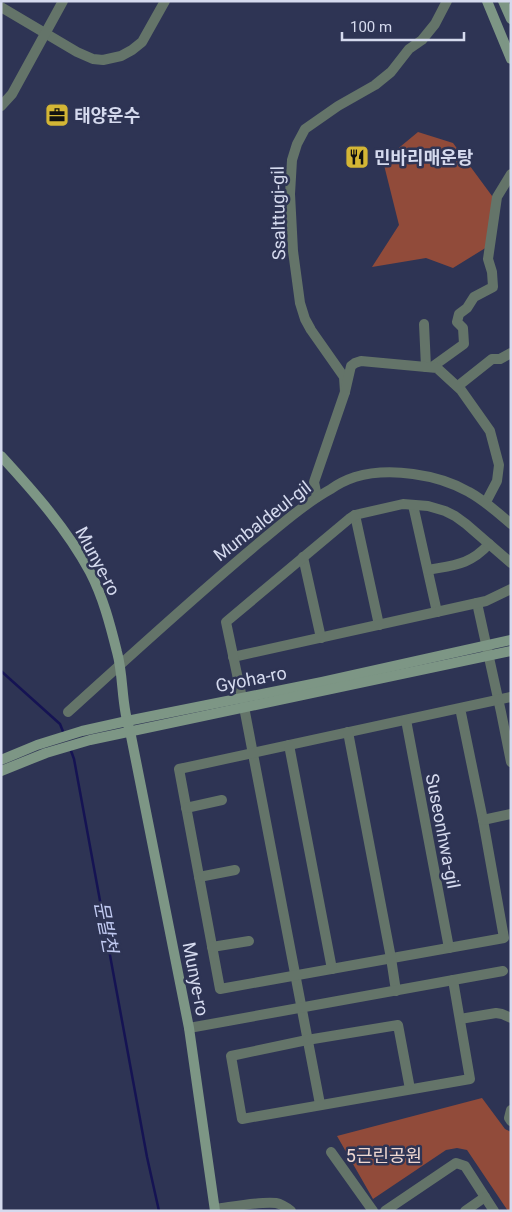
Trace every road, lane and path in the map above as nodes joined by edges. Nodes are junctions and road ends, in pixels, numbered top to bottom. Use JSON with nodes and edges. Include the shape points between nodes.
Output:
{"nodes":[{"id":1,"x":63,"y":1,"type":"edge"},
{"id":2,"x":165,"y":1,"type":"edge"},
{"id":3,"x":448,"y":1,"type":"edge"},
{"id":4,"x":487,"y":1,"type":"edge"},
{"id":5,"x":503,"y":1,"type":"edge"},
{"id":6,"x":1,"y":7,"type":"edge"},
{"id":7,"x":511,"y":19,"type":"edge"},
{"id":8,"x":45,"y":33,"type":"junction"},
{"id":9,"x":511,"y":59,"type":"edge"},
{"id":10,"x":1,"y":106,"type":"edge"},
{"id":11,"x":511,"y":174,"type":"edge"},
{"id":12,"x":424,"y":324,"type":"dead end"},
{"id":13,"x":511,"y":354,"type":"edge"},
{"id":14,"x":429,"y":367,"type":"junction"},
{"id":15,"x":458,"y":386,"type":"junction"},
{"id":16,"x":345,"y":392,"type":"junction"},
{"id":17,"x":1,"y":456,"type":"edge"},
{"id":18,"x":317,"y":497,"type":"junction"},
{"id":19,"x":486,"y":502,"type":"junction"},
{"id":20,"x":413,"y":504,"type":"junction"},
{"id":21,"x":355,"y":515,"type":"junction"},
{"id":22,"x":511,"y":524,"type":"edge"},
{"id":23,"x":489,"y":544,"type":"junction"},
{"id":24,"x":303,"y":557,"type":"junction"},
{"id":25,"x":511,"y":563,"type":"edge"},
{"id":26,"x":428,"y":570,"type":"junction"},
{"id":27,"x":511,"y":589,"type":"edge"},
{"id":28,"x":478,"y":603,"type":"junction"},
{"id":29,"x":436,"y":612,"type":"junction"},
{"id":30,"x":379,"y":625,"type":"junction"},
{"id":31,"x":321,"y":638,"type":"junction"},
{"id":32,"x":511,"y":640,"type":"edge"},
{"id":33,"x":486,"y":645,"type":"junction"},
{"id":34,"x":511,"y":651,"type":"edge"},
{"id":35,"x":488,"y":656,"type":"junction"},
{"id":36,"x":233,"y":657,"type":"junction"},
{"id":37,"x":120,"y":665,"type":"junction"},
{"id":38,"x":511,"y":697,"type":"edge"},
{"id":39,"x":498,"y":700,"type":"junction"},
{"id":40,"x":243,"y":702,"type":"junction"},
{"id":41,"x":460,"y":708,"type":"junction"},
{"id":42,"x":68,"y":712,"type":"dead end"},
{"id":43,"x":406,"y":720,"type":"junction"},
{"id":44,"x":129,"y":726,"type":"junction"},
{"id":45,"x":348,"y":732,"type":"junction"},
{"id":46,"x":84,"y":736,"type":"junction"},
{"id":47,"x":289,"y":745,"type":"junction"},
{"id":48,"x":253,"y":753,"type":"junction"},
{"id":49,"x":1,"y":760,"type":"edge"},
{"id":50,"x":511,"y":762,"type":"edge"},
{"id":51,"x":1,"y":771,"type":"edge"},
{"id":52,"x":222,"y":800,"type":"dead end"},
{"id":53,"x":186,"y":808,"type":"junction"},
{"id":54,"x":511,"y":814,"type":"edge"},
{"id":55,"x":482,"y":820,"type":"junction"},
{"id":56,"x":235,"y":870,"type":"dead end"},
{"id":57,"x":199,"y":877,"type":"junction"},
{"id":58,"x":249,"y":941,"type":"dead end"},
{"id":59,"x":212,"y":947,"type":"junction"},
{"id":60,"x":449,"y":948,"type":"junction"},
{"id":61,"x":391,"y":958,"type":"junction"},
{"id":62,"x":332,"y":969,"type":"junction"},
{"id":63,"x":508,"y":970,"type":"edge"},
{"id":64,"x":295,"y":976,"type":"junction"},
{"id":65,"x":453,"y":980,"type":"junction"},
{"id":66,"x":396,"y":991,"type":"junction"},
{"id":67,"x":301,"y":1008,"type":"junction"},
{"id":68,"x":511,"y":1018,"type":"edge"},
{"id":69,"x":460,"y":1019,"type":"junction"},
{"id":70,"x":189,"y":1028,"type":"junction"},
{"id":71,"x":307,"y":1040,"type":"junction"},
{"id":72,"x":410,"y":1089,"type":"junction"},
{"id":73,"x":320,"y":1104,"type":"junction"},
{"id":74,"x":511,"y":1110,"type":"edge"},
{"id":75,"x":511,"y":1121,"type":"edge"},
{"id":76,"x":331,"y":1152,"type":"dead end"},
{"id":77,"x":485,"y":1197,"type":"junction"},
{"id":78,"x":254,"y":1208,"type":"edge"},
{"id":79,"x":215,"y":1210,"type":"edge"},
{"id":80,"x":291,"y":1211,"type":"edge"},
{"id":81,"x":373,"y":1211,"type":"edge"},
{"id":82,"x":385,"y":1211,"type":"edge"},
{"id":83,"x":465,"y":1211,"type":"edge"},
{"id":84,"x":494,"y":1211,"type":"edge"}],
"edges":[{"from":1,"to":8,"type":"street"},
{"from":2,"to":8,"type":"street","via":[[142,42],[112,59],[93,59]]},
{"from":3,"to":16,"type":"street","name":"Ssalttugi-gil","via":[[435,24],[391,72],[305,129],[292,160],[293,251],[300,303],[311,330],[344,377]]},
{"from":4,"to":9,"type":"street"},
{"from":5,"to":7,"type":"street"},
{"from":6,"to":8,"type":"street"},
{"from":8,"to":10,"type":"street","via":[[12,94]]},
{"from":11,"to":14,"type":"street","via":[[498,197],[488,259],[493,287],[474,297],[459,314],[457,322],[463,328],[464,344]]},
{"from":12,"to":14,"type":"street"},
{"from":13,"to":15,"type":"street","via":[[492,359]]},
{"from":14,"to":15,"type":"street","via":[[437,368]]},
{"from":14,"to":16,"type":"street","via":[[361,361],[351,366]]},
{"from":15,"to":19,"type":"street","via":[[490,430],[499,465],[497,481]]},
{"from":16,"to":18,"type":"street","via":[[314,482]]},
{"from":17,"to":37,"type":"street","name":"Munye-ro","via":[[65,531],[86,566],[102,600]]},
{"from":18,"to":19,"type":"street","name":"Munbaldeul-gil","via":[[354,477],[396,473],[452,483]]},
{"from":18,"to":37,"type":"street","name":"Munbaldeul-gil","via":[[225,571]]},
{"from":19,"to":22,"type":"street","name":"Munbaldeul-gil"},
{"from":20,"to":21,"type":"street"},
{"from":20,"to":23,"type":"street","via":[[455,516]]},
{"from":20,"to":26,"type":"street"},
{"from":21,"to":24,"type":"street"},
{"from":21,"to":30,"type":"street"},
{"from":23,"to":25,"type":"street"},
{"from":23,"to":26,"type":"street","via":[[482,552],[462,563]]},
{"from":24,"to":31,"type":"street"},
{"from":24,"to":36,"type":"street","via":[[226,622]]},
{"from":26,"to":29,"type":"street"},
{"from":27,"to":28,"type":"street"},
{"from":28,"to":29,"type":"street"},
{"from":28,"to":33,"type":"street"},
{"from":29,"to":30,"type":"street"},
{"from":30,"to":31,"type":"street"},
{"from":31,"to":36,"type":"street"},
{"from":32,"to":33,"type":"street","name":"Gyoha-ro"},
{"from":33,"to":35,"type":"street"},
{"from":33,"to":40,"type":"street","name":"Gyoha-ro"},
{"from":34,"to":35,"type":"street","name":"Gyoha-ro"},
{"from":35,"to":39,"type":"street"},
{"from":35,"to":40,"type":"street","name":"Gyoha-ro"},
{"from":36,"to":40,"type":"street"},
{"from":37,"to":42,"type":"street","name":"Munbaldeul-gil"},
{"from":37,"to":44,"type":"street","name":"Munye-ro"},
{"from":38,"to":39,"type":"street"},
{"from":39,"to":41,"type":"street"},
{"from":39,"to":50,"type":"street"},
{"from":40,"to":44,"type":"street","name":"Gyoha-ro"},
{"from":40,"to":48,"type":"street"},
{"from":41,"to":43,"type":"street"},
{"from":41,"to":55,"type":"street"},
{"from":43,"to":45,"type":"street"},
{"from":43,"to":60,"type":"street","name":"Suseonhwa-gil"},
{"from":44,"to":46,"type":"street","name":"Gyoha-ro"},
{"from":44,"to":70,"type":"street","name":"Munye-ro"},
{"from":45,"to":47,"type":"street"},
{"from":45,"to":61,"type":"street"},
{"from":46,"to":49,"type":"street","name":"Gyoha-ro","via":[[52,740]]},
{"from":46,"to":51,"type":"street","name":"Gyoha-ro"},
{"from":47,"to":48,"type":"street"},
{"from":47,"to":62,"type":"street"},
{"from":48,"to":53,"type":"street","via":[[179,769]]},
{"from":48,"to":64,"type":"street"},
{"from":52,"to":53,"type":"street"},
{"from":53,"to":57,"type":"street"},
{"from":54,"to":55,"type":"street"},
{"from":55,"to":60,"type":"street","via":[[504,938]]},
{"from":56,"to":57,"type":"street"},
{"from":57,"to":59,"type":"street"},
{"from":58,"to":59,"type":"street"},
{"from":59,"to":64,"type":"street","via":[[220,989]]},
{"from":60,"to":61,"type":"street"},
{"from":61,"to":62,"type":"street"},
{"from":61,"to":66,"type":"street"},
{"from":62,"to":64,"type":"street"},
{"from":63,"to":65,"type":"street"},
{"from":64,"to":67,"type":"street"},
{"from":65,"to":66,"type":"street"},
{"from":65,"to":69,"type":"street"},
{"from":66,"to":67,"type":"street"},
{"from":67,"to":70,"type":"street"},
{"from":67,"to":71,"type":"street"},
{"from":68,"to":69,"type":"street","via":[[496,1013]]},
{"from":69,"to":72,"type":"street","via":[[470,1079]]},
{"from":70,"to":79,"type":"street","name":"Munye-ro"},
{"from":71,"to":72,"type":"street","via":[[398,1025]]},
{"from":71,"to":73,"type":"street"},
{"from":71,"to":73,"type":"street","via":[[230,1056],[242,1119]]},
{"from":72,"to":73,"type":"street"},
{"from":74,"to":75,"type":"street"},
{"from":76,"to":81,"type":"street"},
{"from":77,"to":82,"type":"street","via":[[465,1166],[456,1163]]},
{"from":77,"to":83,"type":"street"},
{"from":77,"to":84,"type":"street"},
{"from":78,"to":79,"type":"street"},
{"from":78,"to":80,"type":"street","via":[[277,1203]]}]}
